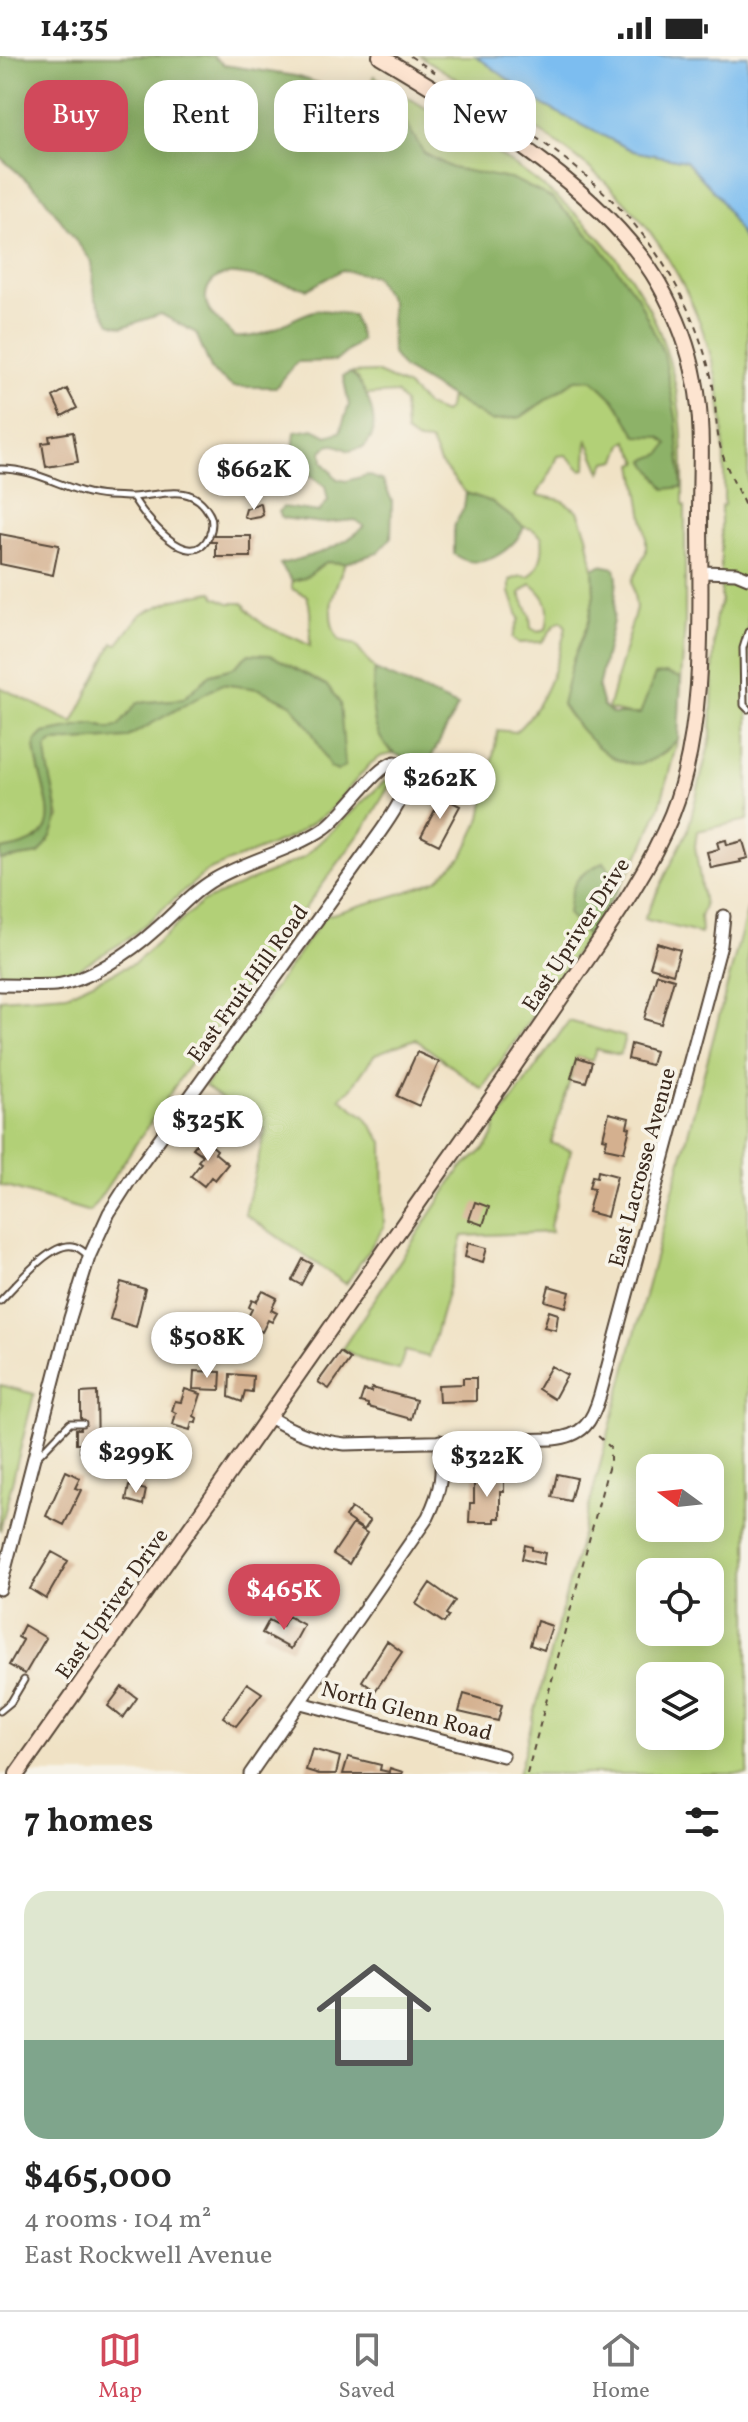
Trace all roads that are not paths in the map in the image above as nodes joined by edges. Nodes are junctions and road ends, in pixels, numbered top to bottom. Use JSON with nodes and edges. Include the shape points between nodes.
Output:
{"nodes":[{"id":1,"x":380,"y":56,"type":"edge"},
{"id":2,"x":0,"y":469,"type":"edge"},
{"id":3,"x":133,"y":497,"type":"junction"},
{"id":4,"x":700,"y":572,"type":"junction"},
{"id":5,"x":748,"y":578,"type":"edge"},
{"id":6,"x":748,"y":632,"type":"edge"},
{"id":7,"x":748,"y":709,"type":"edge"},
{"id":8,"x":724,"y":916,"type":"dead end"},
{"id":9,"x":0,"y":985,"type":"edge"},
{"id":10,"x":89,"y":1257,"type":"junction"},
{"id":11,"x":0,"y":1301,"type":"edge"},
{"id":12,"x":269,"y":1417,"type":"junction"},
{"id":13,"x":83,"y":1423,"type":"dead end"},
{"id":14,"x":440,"y":1441,"type":"junction"},
{"id":15,"x":34,"y":1460,"type":"junction"},
{"id":16,"x":0,"y":1589,"type":"edge"},
{"id":17,"x":24,"y":1680,"type":"dead end"},
{"id":18,"x":301,"y":1703,"type":"junction"},
{"id":19,"x":0,"y":1711,"type":"edge"},
{"id":20,"x":503,"y":1756,"type":"dead end"},
{"id":21,"x":17,"y":1774,"type":"edge"},
{"id":22,"x":250,"y":1774,"type":"edge"}],
"edges":[{"from":1,"to":4,"type":"street","name":"East Upriver Drive","via":[[580,191],[617,226],[659,284],[689,353],[696,385]]},
{"from":2,"to":3,"type":"lane","via":[[41,475],[98,495]]},
{"from":3,"to":3,"type":"lane","via":[[192,495],[211,515],[207,541],[192,550],[173,542],[150,524]]},
{"from":4,"to":5,"type":"street"},
{"from":4,"to":12,"type":"street","name":"East Upriver Drive","via":[[694,725],[677,798],[652,856],[622,908]]},
{"from":6,"to":7,"type":"lane","via":[[743,648]]},
{"from":8,"to":14,"type":"street","name":"East Lacrosse Avenue","via":[[721,945],[587,1427],[559,1439]]},
{"from":9,"to":10,"type":"street","name":"East Fruit Hill Road","via":[[57,985],[104,967],[153,933],[212,880],[302,842],[353,802],[381,769],[395,762],[405,766],[409,781],[395,808],[132,1177]]},
{"from":10,"to":11,"type":"lane","via":[[79,1248],[63,1246],[50,1252]]},
{"from":10,"to":15,"type":"street","name":"East Fruit Hill Road"},
{"from":12,"to":14,"type":"street","via":[[322,1442]]},
{"from":12,"to":21,"type":"street","name":"East Upriver Drive"},
{"from":13,"to":15,"type":"lane","via":[[70,1423]]},
{"from":14,"to":18,"type":"street","via":[[443,1475],[428,1517]]},
{"from":15,"to":16,"type":"street","name":"East Fruit Hill Road"},
{"from":17,"to":19,"type":"lane"},
{"from":18,"to":20,"type":"street","name":"North Glenn Road"},
{"from":18,"to":22,"type":"street"}]}
